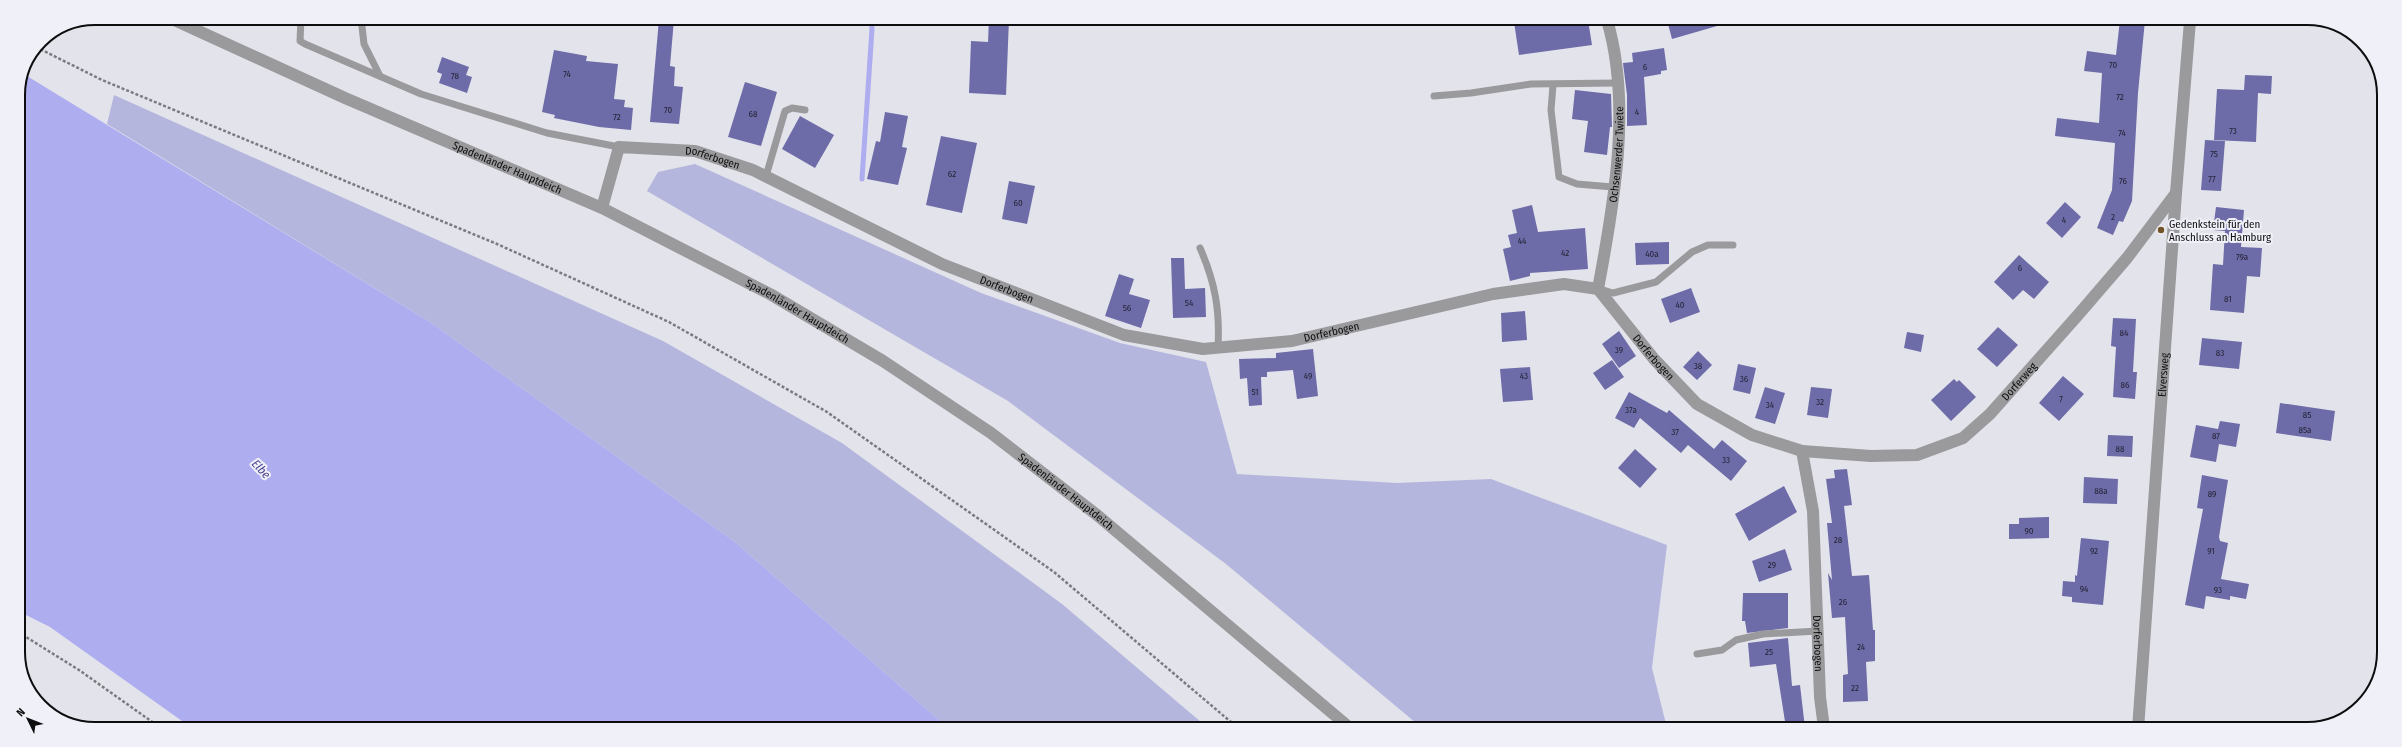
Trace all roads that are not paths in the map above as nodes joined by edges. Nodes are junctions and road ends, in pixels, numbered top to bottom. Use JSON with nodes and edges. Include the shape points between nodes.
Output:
{"nodes":[{"id":1,"x":185,"y":25,"type":"edge"},
{"id":2,"x":301,"y":25,"type":"edge"},
{"id":3,"x":362,"y":25,"type":"edge"},
{"id":4,"x":1609,"y":25,"type":"edge"},
{"id":5,"x":2190,"y":25,"type":"edge"},
{"id":6,"x":380,"y":76,"type":"junction"},
{"id":7,"x":1617,"y":83,"type":"junction"},
{"id":8,"x":1553,"y":85,"type":"junction"},
{"id":9,"x":1434,"y":96,"type":"dead end"},
{"id":10,"x":804,"y":110,"type":"dead end"},
{"id":11,"x":619,"y":147,"type":"junction"},
{"id":12,"x":766,"y":176,"type":"junction"},
{"id":13,"x":1613,"y":187,"type":"junction"},
{"id":14,"x":2176,"y":193,"type":"junction"},
{"id":15,"x":602,"y":208,"type":"junction"},
{"id":16,"x":1733,"y":245,"type":"dead end"},
{"id":17,"x":1200,"y":248,"type":"dead end"},
{"id":18,"x":1598,"y":289,"type":"junction"},
{"id":19,"x":1218,"y":348,"type":"junction"},
{"id":20,"x":1802,"y":451,"type":"junction"},
{"id":21,"x":1818,"y":631,"type":"junction"},
{"id":22,"x":1697,"y":654,"type":"dead end"},
{"id":23,"x":1343,"y":722,"type":"edge"},
{"id":24,"x":1824,"y":722,"type":"edge"},
{"id":25,"x":2138,"y":722,"type":"edge"}],
"edges":[{"from":1,"to":15,"type":"street","name":"Spadenländer Hauptdeich","via":[[345,98]]},
{"from":2,"to":6,"type":"lane","via":[[300,41]]},
{"from":3,"to":6,"type":"lane","via":[[364,44]]},
{"from":4,"to":7,"type":"street","name":"Ochsenwerder Twiete"},
{"from":5,"to":14,"type":"street","name":"Elversweg"},
{"from":6,"to":11,"type":"lane","via":[[421,94],[547,133]]},
{"from":7,"to":8,"type":"lane"},
{"from":7,"to":13,"type":"street","name":"Ochsenwerder Twiete","via":[[1620,102]]},
{"from":8,"to":9,"type":"lane","via":[[1531,84]]},
{"from":8,"to":13,"type":"lane","via":[[1551,110],[1558,177],[1577,184]]},
{"from":10,"to":12,"type":"lane","via":[[792,108],[785,111]]},
{"from":11,"to":12,"type":"street","name":"Dorferbogen","via":[[695,151]]},
{"from":11,"to":15,"type":"street"},
{"from":12,"to":19,"type":"street","name":"Dorferbogen","via":[[942,264],[1124,335],[1203,349]]},
{"from":13,"to":18,"type":"street","name":"Ochsenwerder Twiete","via":[[1610,224]]},
{"from":14,"to":20,"type":"street","name":"Dorferweg","via":[[2078,315],[1990,414],[1963,438],[1917,454],[1871,456]]},
{"from":14,"to":25,"type":"street","name":"Elversweg"},
{"from":15,"to":23,"type":"street","name":"Spadenländer Hauptdeich","via":[[770,294],[883,361],[991,433],[1097,515]]},
{"from":16,"to":18,"type":"lane","via":[[1708,245],[1692,252],[1656,282],[1613,293]]},
{"from":17,"to":19,"type":"lane","via":[[1212,274],[1219,316]]},
{"from":18,"to":19,"type":"street","name":"Dorferbogen","via":[[1564,284],[1493,294],[1292,341]]},
{"from":18,"to":20,"type":"street","name":"Dorferbogen","via":[[1654,359],[1697,404],[1752,435]]},
{"from":20,"to":21,"type":"street","name":"Dorferbogen","via":[[1813,511]]},
{"from":21,"to":22,"type":"lane","via":[[1763,634],[1736,640],[1722,650]]},
{"from":21,"to":24,"type":"street","name":"Dorferbogen"}]}
